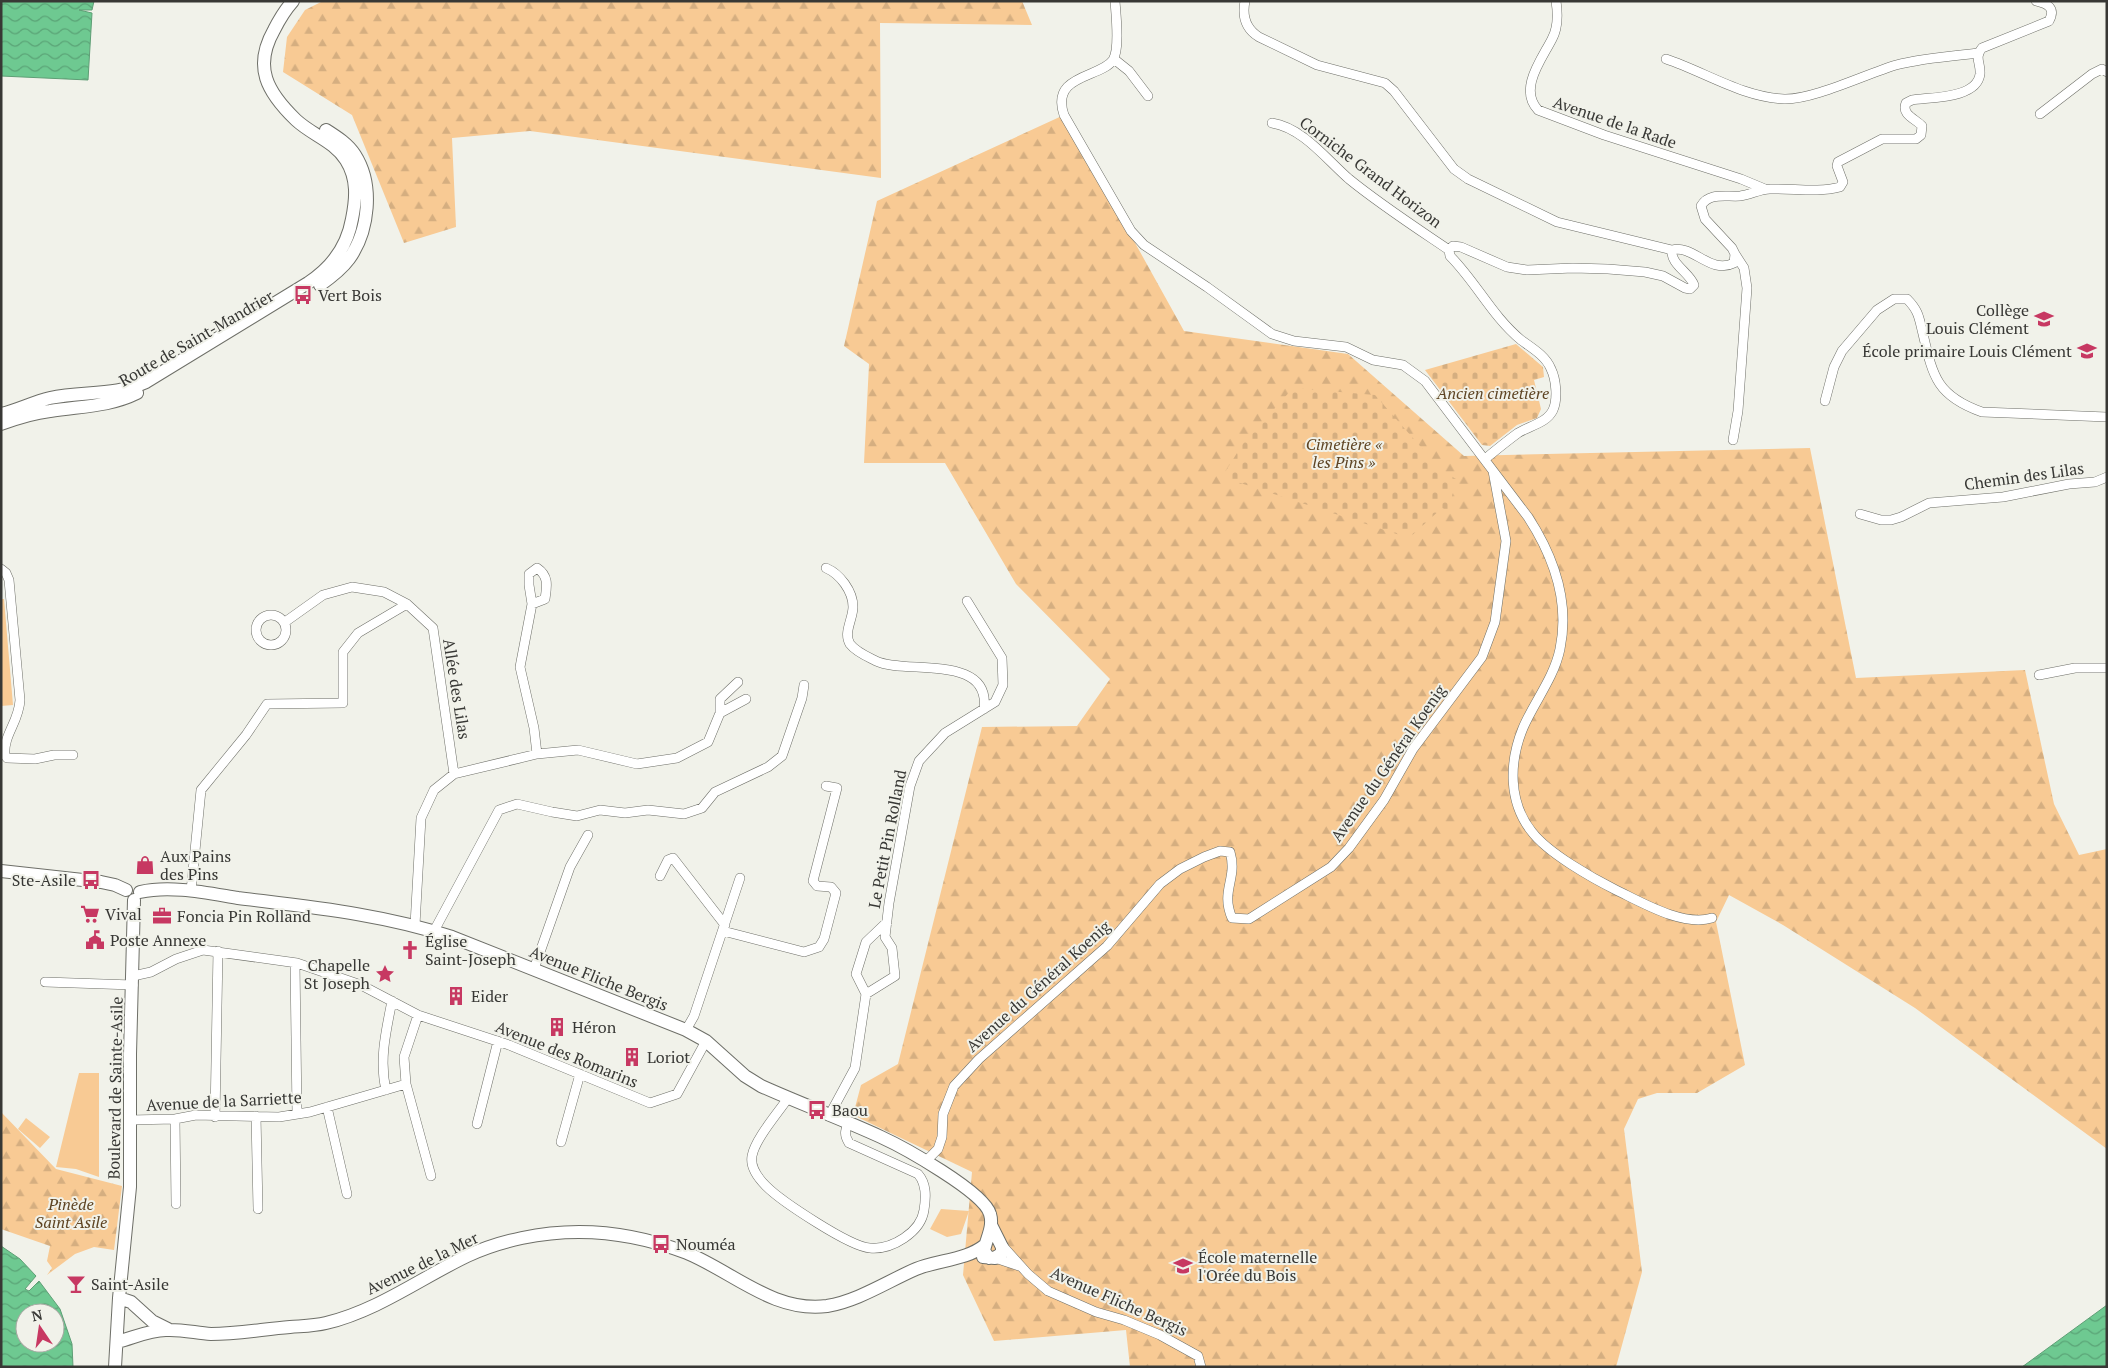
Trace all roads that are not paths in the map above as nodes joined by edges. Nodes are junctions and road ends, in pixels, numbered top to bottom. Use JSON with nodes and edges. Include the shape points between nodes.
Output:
{"nodes":[{"id":1,"x":293,"y":1,"type":"edge"},
{"id":2,"x":1115,"y":1,"type":"edge"},
{"id":3,"x":1245,"y":1,"type":"edge"},
{"id":4,"x":1556,"y":1,"type":"edge"},
{"id":5,"x":2036,"y":1,"type":"edge"},
{"id":6,"x":1979,"y":53,"type":"junction"},
{"id":7,"x":1114,"y":59,"type":"junction"},
{"id":8,"x":1666,"y":59,"type":"dead end"},
{"id":9,"x":2107,"y":72,"type":"edge"},
{"id":10,"x":1148,"y":96,"type":"dead end"},
{"id":11,"x":285,"y":106,"type":"junction"},
{"id":12,"x":2040,"y":114,"type":"dead end"},
{"id":13,"x":1272,"y":123,"type":"dead end"},
{"id":14,"x":1765,"y":189,"type":"junction"},
{"id":15,"x":1449,"y":250,"type":"junction"},
{"id":16,"x":1672,"y":250,"type":"junction"},
{"id":17,"x":1735,"y":254,"type":"junction"},
{"id":18,"x":1825,"y":400,"type":"dead end"},
{"id":19,"x":1,"y":414,"type":"edge"},
{"id":20,"x":2107,"y":417,"type":"edge"},
{"id":21,"x":1,"y":424,"type":"edge"},
{"id":22,"x":1733,"y":440,"type":"dead end"},
{"id":23,"x":1485,"y":459,"type":"junction"},
{"id":24,"x":1492,"y":468,"type":"junction"},
{"id":25,"x":2107,"y":478,"type":"edge"},
{"id":26,"x":1860,"y":514,"type":"dead end"},
{"id":27,"x":826,"y":568,"type":"dead end"},
{"id":28,"x":1,"y":569,"type":"edge"},
{"id":29,"x":967,"y":601,"type":"dead end"},
{"id":30,"x":407,"y":604,"type":"junction"},
{"id":31,"x":532,"y":604,"type":"dead end"},
{"id":32,"x":284,"y":622,"type":"dead end"},
{"id":33,"x":2107,"y":668,"type":"edge"},
{"id":34,"x":2039,"y":675,"type":"dead end"},
{"id":35,"x":738,"y":682,"type":"dead end"},
{"id":36,"x":804,"y":685,"type":"dead end"},
{"id":37,"x":746,"y":699,"type":"dead end"},
{"id":38,"x":984,"y":709,"type":"junction"},
{"id":39,"x":720,"y":714,"type":"junction"},
{"id":40,"x":537,"y":754,"type":"junction"},
{"id":41,"x":73,"y":755,"type":"dead end"},
{"id":42,"x":454,"y":774,"type":"junction"},
{"id":43,"x":826,"y":786,"type":"dead end"},
{"id":44,"x":588,"y":835,"type":"dead end"},
{"id":45,"x":1,"y":871,"type":"edge"},
{"id":46,"x":660,"y":876,"type":"dead end"},
{"id":47,"x":740,"y":878,"type":"dead end"},
{"id":48,"x":191,"y":892,"type":"junction"},
{"id":49,"x":133,"y":894,"type":"junction"},
{"id":50,"x":1712,"y":918,"type":"dead end"},
{"id":51,"x":887,"y":922,"type":"junction"},
{"id":52,"x":415,"y":925,"type":"junction"},
{"id":53,"x":724,"y":928,"type":"junction"},
{"id":54,"x":434,"y":931,"type":"junction"},
{"id":55,"x":218,"y":951,"type":"junction"},
{"id":56,"x":295,"y":963,"type":"junction"},
{"id":57,"x":534,"y":969,"type":"junction"},
{"id":58,"x":133,"y":981,"type":"junction"},
{"id":59,"x":45,"y":982,"type":"dead end"},
{"id":60,"x":866,"y":994,"type":"junction"},
{"id":61,"x":392,"y":1001,"type":"junction"},
{"id":62,"x":418,"y":1015,"type":"junction"},
{"id":63,"x":686,"y":1030,"type":"junction"},
{"id":64,"x":498,"y":1041,"type":"junction"},
{"id":65,"x":706,"y":1041,"type":"junction"},
{"id":66,"x":580,"y":1074,"type":"junction"},
{"id":67,"x":406,"y":1084,"type":"junction"},
{"id":68,"x":386,"y":1090,"type":"junction"},
{"id":69,"x":788,"y":1098,"type":"junction"},
{"id":70,"x":327,"y":1107,"type":"junction"},
{"id":71,"x":297,"y":1114,"type":"junction"},
{"id":72,"x":256,"y":1116,"type":"junction"},
{"id":73,"x":829,"y":1116,"type":"junction"},
{"id":74,"x":215,"y":1117,"type":"junction"},
{"id":75,"x":175,"y":1119,"type":"junction"},
{"id":76,"x":130,"y":1120,"type":"junction"},
{"id":77,"x":848,"y":1123,"type":"junction"},
{"id":78,"x":477,"y":1124,"type":"dead end"},
{"id":79,"x":561,"y":1142,"type":"dead end"},
{"id":80,"x":925,"y":1162,"type":"junction"},
{"id":81,"x":431,"y":1176,"type":"dead end"},
{"id":82,"x":348,"y":1194,"type":"dead end"},
{"id":83,"x":176,"y":1204,"type":"dead end"},
{"id":84,"x":258,"y":1208,"type":"dead end"},
{"id":85,"x":993,"y":1248,"type":"junction"},
{"id":86,"x":1020,"y":1266,"type":"junction"},
{"id":87,"x":119,"y":1298,"type":"junction"},
{"id":88,"x":168,"y":1329,"type":"junction"},
{"id":89,"x":117,"y":1342,"type":"junction"},
{"id":90,"x":115,"y":1367,"type":"edge"},
{"id":91,"x":1201,"y":1367,"type":"edge"}],
"edges":[{"from":1,"to":11,"type":"street","name":"Route de Saint-Mandrier","via":[[267,41],[263,58],[263,70],[272,93]]},
{"from":2,"to":7,"type":"street"},
{"from":3,"to":16,"type":"street","via":[[1246,22],[1259,38],[1316,65],[1370,78],[1390,87],[1454,169],[1468,179],[1551,220]]},
{"from":4,"to":14,"type":"street","name":"Avenue de la Rade","via":[[1555,30],[1530,85],[1532,101],[1538,110]]},
{"from":5,"to":6,"type":"street","via":[[2051,8],[2049,21],[2001,39],[1982,48]]},
{"from":6,"to":8,"type":"street","via":[[1898,65],[1817,92],[1785,99],[1737,90]]},
{"from":6,"to":14,"type":"street","via":[[1980,76],[1969,89],[1957,94],[1912,100],[1906,104],[1906,113],[1922,126],[1922,134],[1918,138],[1882,139],[1838,162],[1844,182],[1840,187]]},
{"from":7,"to":10,"type":"street","via":[[1129,71]]},
{"from":7,"to":23,"type":"street","via":[[1073,82],[1063,96],[1062,107],[1099,177],[1138,240],[1272,334],[1294,341],[1346,347],[1373,360],[1398,363],[1411,369],[1425,380]]},
{"from":9,"to":12,"type":"street","via":[[2102,69],[2092,74]]},
{"from":11,"to":19,"type":"street","name":"Route de Saint-Mandrier","via":[[297,120],[331,143],[346,160],[353,175],[356,194],[352,224],[333,263],[308,283],[131,389],[51,398]]},
{"from":11,"to":21,"type":"street","name":"Route de Saint-Mandrier","via":[[345,143],[362,168],[366,184],[364,222],[352,253],[340,269],[320,285],[132,395],[100,405],[36,413]]},
{"from":13,"to":15,"type":"street","name":"Corniche Grand Horizon","via":[[1299,134],[1385,206]]},
{"from":14,"to":17,"type":"street","via":[[1739,196],[1712,197],[1703,203],[1704,219]]},
{"from":15,"to":16,"type":"street","via":[[1453,246],[1461,247],[1507,268],[1645,272],[1663,276],[1690,289],[1694,285],[1692,279],[1674,261]]},
{"from":15,"to":23,"type":"street","via":[[1450,256],[1490,308],[1544,358],[1555,383],[1553,409],[1547,418],[1518,433]]},
{"from":16,"to":17,"type":"street","via":[[1682,250],[1718,266],[1734,263]]},
{"from":17,"to":22,"type":"street","via":[[1744,268],[1747,288]]},
{"from":18,"to":20,"type":"street","via":[[1842,351],[1877,310],[1894,299],[1907,299],[1917,309],[1930,366],[1937,381],[1964,406],[1982,412]]},
{"from":23,"to":24,"type":"street"},
{"from":24,"to":50,"type":"street","via":[[1543,540],[1559,581],[1562,602],[1557,660],[1524,727],[1515,755],[1513,784],[1524,818],[1531,832],[1545,844],[1610,887],[1677,917]]},
{"from":24,"to":80,"type":"street","name":"Avenue du Général Koenig","via":[[1506,541],[1495,622],[1482,657],[1413,749],[1384,800],[1348,848],[1331,867],[1249,920],[1232,918],[1227,906],[1227,891],[1234,866],[1230,852],[1220,851],[1180,869],[1160,884],[1107,946],[979,1058],[954,1086],[943,1114],[938,1150]]},
{"from":25,"to":26,"type":"street","name":"Chemin des Lilas","via":[[2003,498],[1929,503],[1891,520]]},
{"from":27,"to":38,"type":"street","via":[[841,579],[851,597],[853,607],[848,639],[851,646],[882,664],[963,673],[977,682],[982,690]]},
{"from":28,"to":41,"type":"street","via":[[9,580],[20,700],[18,718],[6,743],[6,756],[35,759]]},
{"from":29,"to":38,"type":"street","name":"Le Petit Pin Rolland","via":[[1002,658],[1003,685],[995,702]]},
{"from":30,"to":32,"type":"street","name":"Allée des Lilas","via":[[384,592],[352,587],[323,595]]},
{"from":30,"to":42,"type":"street","name":"Allée des Lilas","via":[[432,628]]},
{"from":30,"to":48,"type":"street","via":[[358,633],[343,652],[343,703],[267,704],[201,790]]},
{"from":31,"to":40,"type":"street","via":[[520,667]]},
{"from":33,"to":34,"type":"street","via":[[2075,668]]},
{"from":35,"to":39,"type":"street","via":[[720,699]]},
{"from":36,"to":54,"type":"street","via":[[782,756],[768,767],[715,792],[702,808],[684,814],[600,810],[577,816],[517,804],[499,810]]},
{"from":37,"to":39,"type":"street"},
{"from":38,"to":51,"type":"street","name":"Le Petit Pin Rolland","via":[[945,733],[918,761],[910,786]]},
{"from":39,"to":40,"type":"street","via":[[708,742],[677,758],[637,764],[578,750]]},
{"from":40,"to":42,"type":"street"},
{"from":42,"to":52,"type":"street","via":[[434,790],[421,818]]},
{"from":43,"to":53,"type":"street","via":[[837,788],[813,881],[816,886],[831,887],[836,894],[819,947],[804,952]]},
{"from":44,"to":57,"type":"street","via":[[570,867]]},
{"from":45,"to":49,"type":"street","name":"Avenue Fliche Bergis","via":[[94,881],[115,885]]},
{"from":46,"to":53,"type":"street","via":[[668,860],[673,858]]},
{"from":47,"to":53,"type":"street"},
{"from":48,"to":49,"type":"street","name":"Avenue Fliche Bergis","via":[[151,889]]},
{"from":48,"to":52,"type":"street","name":"Avenue Fliche Bergis","via":[[354,913]]},
{"from":49,"to":58,"type":"street","name":"Boulevard de Sainte-Asile"},
{"from":51,"to":60,"type":"street","name":"Le Petit Pin Rolland","via":[[866,942],[856,974]]},
{"from":51,"to":60,"type":"street","name":"Le Petit Pin Rolland","via":[[886,937],[892,948],[895,976]]},
{"from":52,"to":54,"type":"street","name":"Avenue Fliche Bergis"},
{"from":53,"to":63,"type":"street","via":[[694,1016]]},
{"from":54,"to":57,"type":"street","name":"Avenue Fliche Bergis"},
{"from":55,"to":56,"type":"street","name":"Avenue des Romarins"},
{"from":55,"to":58,"type":"street","name":"Avenue des Romarins","via":[[203,950],[176,959]]},
{"from":55,"to":74,"type":"street"},
{"from":56,"to":61,"type":"street","name":"Avenue des Romarins","via":[[362,985]]},
{"from":56,"to":71,"type":"street"},
{"from":57,"to":63,"type":"street","name":"Avenue Fliche Bergis"},
{"from":58,"to":59,"type":"street","name":"Avenue des Romarins"},
{"from":58,"to":76,"type":"street","name":"Boulevard de Sainte-Asile"},
{"from":60,"to":73,"type":"street","via":[[855,1068]]},
{"from":61,"to":62,"type":"street","name":"Avenue des Romarins"},
{"from":61,"to":68,"type":"street","via":[[382,1064]]},
{"from":62,"to":64,"type":"street","name":"Avenue des Romarins"},
{"from":62,"to":67,"type":"street","via":[[404,1056]]},
{"from":63,"to":65,"type":"street","name":"Avenue Fliche Bergis"},
{"from":64,"to":66,"type":"street","name":"Avenue des Romarins"},
{"from":64,"to":78,"type":"street"},
{"from":65,"to":66,"type":"street","name":"Avenue des Romarins","via":[[677,1094],[650,1103]]},
{"from":65,"to":69,"type":"street","name":"Avenue Fliche Bergis","via":[[745,1076]]},
{"from":66,"to":79,"type":"street"},
{"from":67,"to":68,"type":"street","name":"Avenue de la Sarriette"},
{"from":67,"to":81,"type":"street"},
{"from":68,"to":70,"type":"street","name":"Avenue de la Sarriette"},
{"from":69,"to":73,"type":"street","name":"Avenue Fliche Bergis"},
{"from":69,"to":77,"type":"street","via":[[754,1151],[752,1157],[757,1176],[778,1196],[859,1245],[870,1248],[885,1246],[915,1230],[923,1219],[925,1185],[918,1174],[849,1143],[844,1131]]},
{"from":70,"to":71,"type":"street","name":"Avenue de la Sarriette"},
{"from":70,"to":82,"type":"street"},
{"from":71,"to":72,"type":"street","name":"Avenue de la Sarriette"},
{"from":72,"to":74,"type":"street","name":"Avenue de la Sarriette"},
{"from":72,"to":84,"type":"street"},
{"from":73,"to":77,"type":"street","name":"Avenue Fliche Bergis"},
{"from":74,"to":75,"type":"street","name":"Avenue de la Sarriette","via":[[196,1115]]},
{"from":75,"to":76,"type":"street","name":"Avenue de la Sarriette"},
{"from":75,"to":83,"type":"street"},
{"from":76,"to":87,"type":"street","name":"Boulevard de Sainte-Asile","via":[[128,1216]]},
{"from":77,"to":80,"type":"street","name":"Avenue Fliche Bergis"},
{"from":80,"to":85,"type":"street","name":"Avenue Fliche Bergis","via":[[969,1190],[987,1208]]},
{"from":85,"to":86,"type":"street","name":"Avenue Fliche Bergis"},
{"from":85,"to":86,"type":"street","name":"Avenue Fliche Bergis"},
{"from":85,"to":88,"type":"street","name":"Avenue de la Mer","via":[[937,1262],[844,1301],[827,1306],[809,1306],[773,1299],[704,1261],[660,1244],[606,1233],[546,1234],[494,1246],[468,1256],[354,1315],[325,1324],[219,1333]]},
{"from":86,"to":91,"type":"street","name":"Avenue Fliche Bergis","via":[[1048,1291],[1160,1335],[1198,1356]]},
{"from":87,"to":88,"type":"street","name":"Avenue de la Mer","via":[[131,1302],[152,1321]]},
{"from":87,"to":89,"type":"street","name":"Boulevard de Sainte-Asile"},
{"from":88,"to":89,"type":"street","name":"Avenue de la Mer"},
{"from":89,"to":90,"type":"street","name":"Boulevard de Sainte-Asile"}]}
